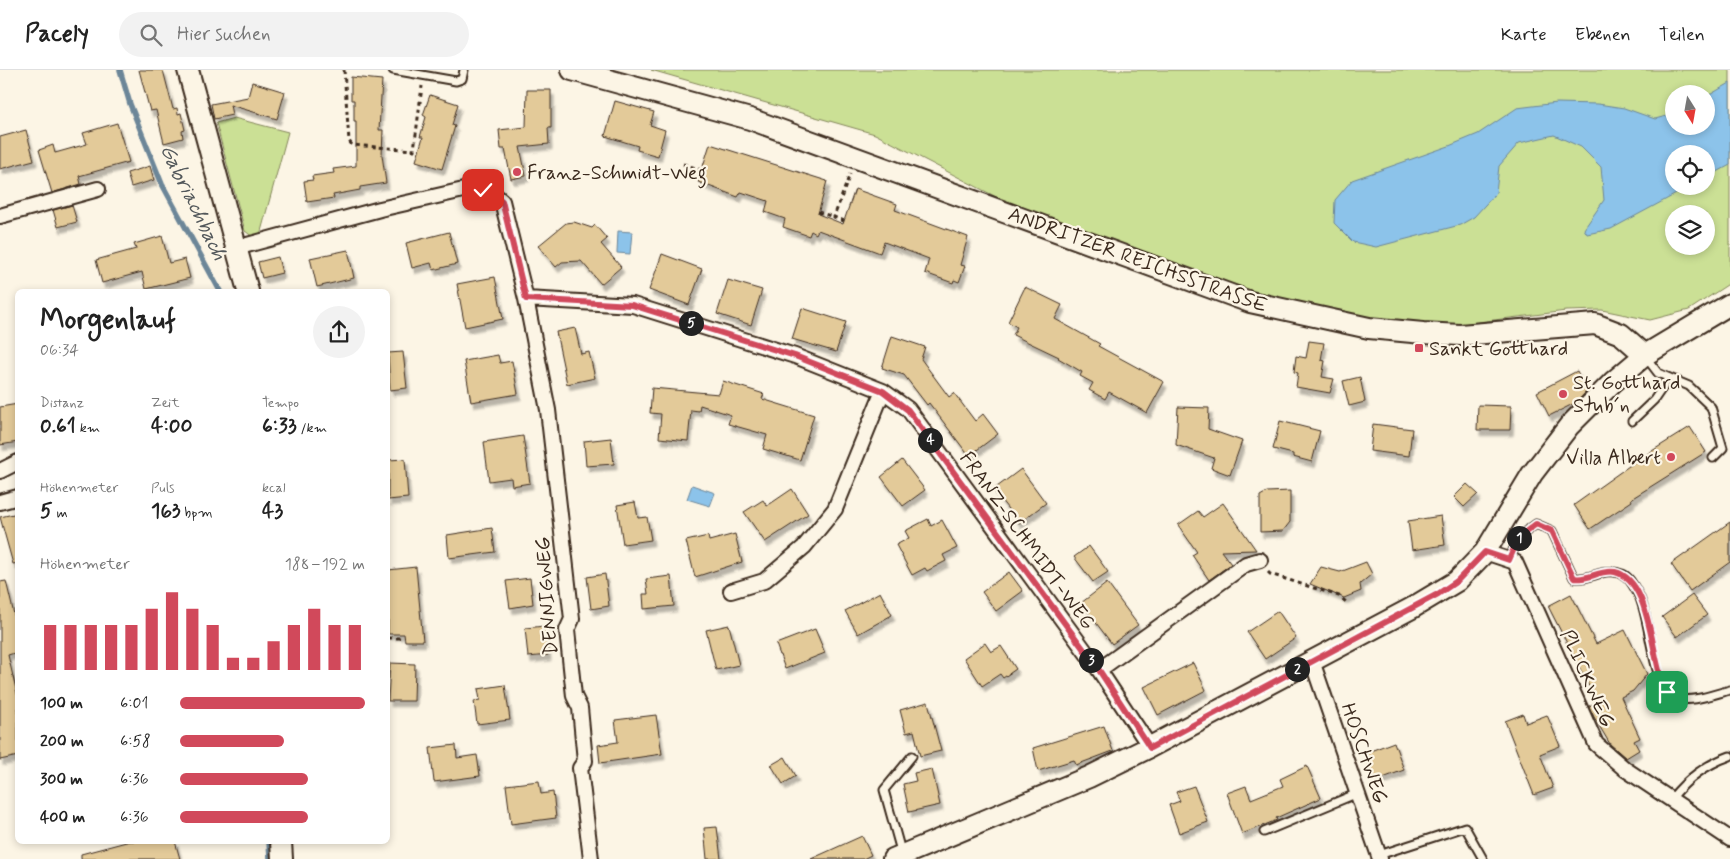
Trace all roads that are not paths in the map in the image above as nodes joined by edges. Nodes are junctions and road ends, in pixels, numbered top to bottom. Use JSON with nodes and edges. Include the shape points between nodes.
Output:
{"nodes":[{"id":1,"x":188,"y":70,"type":"edge"},
{"id":2,"x":393,"y":70,"type":"edge"},
{"id":3,"x":464,"y":70,"type":"edge"},
{"id":4,"x":572,"y":70,"type":"edge"},
{"id":5,"x":98,"y":189,"type":"dead end"},
{"id":6,"x":0,"y":216,"type":"edge"},
{"id":7,"x":236,"y":248,"type":"junction"},
{"id":8,"x":247,"y":289,"type":"edge"},
{"id":9,"x":526,"y":299,"type":"junction"},
{"id":10,"x":1730,"y":304,"type":"edge"},
{"id":11,"x":1645,"y":355,"type":"junction"},
{"id":12,"x":1669,"y":378,"type":"junction"},
{"id":13,"x":883,"y":391,"type":"junction"},
{"id":14,"x":1632,"y":421,"type":"dead end"},
{"id":15,"x":1713,"y":458,"type":"dead end"},
{"id":16,"x":15,"y":464,"type":"edge"},
{"id":17,"x":0,"y":471,"type":"edge"},
{"id":18,"x":15,"y":499,"type":"edge"},
{"id":19,"x":0,"y":502,"type":"edge"},
{"id":20,"x":1485,"y":552,"type":"junction"},
{"id":21,"x":1260,"y":560,"type":"road end"},
{"id":22,"x":1509,"y":560,"type":"junction"},
{"id":23,"x":731,"y":591,"type":"dead end"},
{"id":24,"x":1312,"y":662,"type":"junction"},
{"id":25,"x":1099,"y":670,"type":"junction"},
{"id":26,"x":1730,"y":690,"type":"edge"},
{"id":27,"x":1150,"y":748,"type":"junction"},
{"id":28,"x":912,"y":756,"type":"dead end"},
{"id":29,"x":1730,"y":756,"type":"edge"},
{"id":30,"x":1358,"y":792,"type":"junction"},
{"id":31,"x":1671,"y":799,"type":"junction"},
{"id":32,"x":1264,"y":832,"type":"dead end"},
{"id":33,"x":1730,"y":839,"type":"edge"},
{"id":34,"x":281,"y":844,"type":"edge"},
{"id":35,"x":898,"y":857,"type":"edge"},
{"id":36,"x":1379,"y":857,"type":"edge"},
{"id":37,"x":282,"y":859,"type":"edge"},
{"id":38,"x":591,"y":859,"type":"edge"},
{"id":39,"x":1483,"y":859,"type":"edge"}],
"edges":[{"from":1,"to":7,"type":"street"},
{"from":2,"to":3,"type":"lane","via":[[456,80],[462,78]]},
{"from":4,"to":11,"type":"street","name":"ANDRITZER REICHSSTRASSE","via":[[750,119],[1250,302],[1369,328],[1423,333],[1460,335],[1595,324],[1621,334]]},
{"from":5,"to":6,"type":"street"},
{"from":7,"to":8,"type":"street"},
{"from":7,"to":9,"type":"street","via":[[380,209],[468,189],[483,190],[502,201]]},
{"from":9,"to":13,"type":"street","name":"FRANZ-SCHMIDT-WEG","via":[[632,305],[795,356]]},
{"from":9,"to":38,"type":"street","name":"DENNIGWEG","via":[[549,420],[572,620],[567,630],[574,696],[580,708],[585,760],[580,768]]},
{"from":10,"to":11,"type":"street"},
{"from":11,"to":12,"type":"lane","via":[[1658,373]]},
{"from":11,"to":20,"type":"street","via":[[1613,382],[1553,445]]},
{"from":12,"to":14,"type":"lane","via":[[1654,400]]},
{"from":12,"to":15,"type":"lane","via":[[1689,386],[1711,407],[1723,448]]},
{"from":13,"to":23,"type":"street","via":[[835,509],[804,547],[764,581]]},
{"from":13,"to":25,"type":"street","name":"FRANZ-SCHMIDT-WEG","via":[[908,410]]},
{"from":16,"to":17,"type":"street"},
{"from":18,"to":19,"type":"street"},
{"from":20,"to":22,"type":"street"},
{"from":20,"to":24,"type":"street","via":[[1457,581],[1438,594]]},
{"from":21,"to":25,"type":"street","via":[[1246,564]]},
{"from":22,"to":26,"type":"lane","via":[[1519,537],[1536,524],[1552,531],[1574,578],[1583,580],[1612,571],[1630,580],[1646,613],[1660,680],[1667,692],[1675,698],[1700,698]]},
{"from":22,"to":31,"type":"street","name":"PLICKWEG","via":[[1515,562],[1596,744]]},
{"from":24,"to":27,"type":"street"},
{"from":24,"to":30,"type":"street","name":"HOSCHWEG"},
{"from":25,"to":27,"type":"street","name":"FRANZ-SCHMIDT-WEG"},
{"from":27,"to":35,"type":"street"},
{"from":28,"to":35,"type":"lane","via":[[884,790]]},
{"from":29,"to":31,"type":"lane","via":[[1700,770],[1685,781]]},
{"from":30,"to":32,"type":"lane"},
{"from":30,"to":36,"type":"street","name":"HOSCHWEG"},
{"from":31,"to":33,"type":"street","name":"PLICKWEG"},
{"from":34,"to":37,"type":"street"},
{"from":36,"to":39,"type":"lane","via":[[1465,827]]}]}
